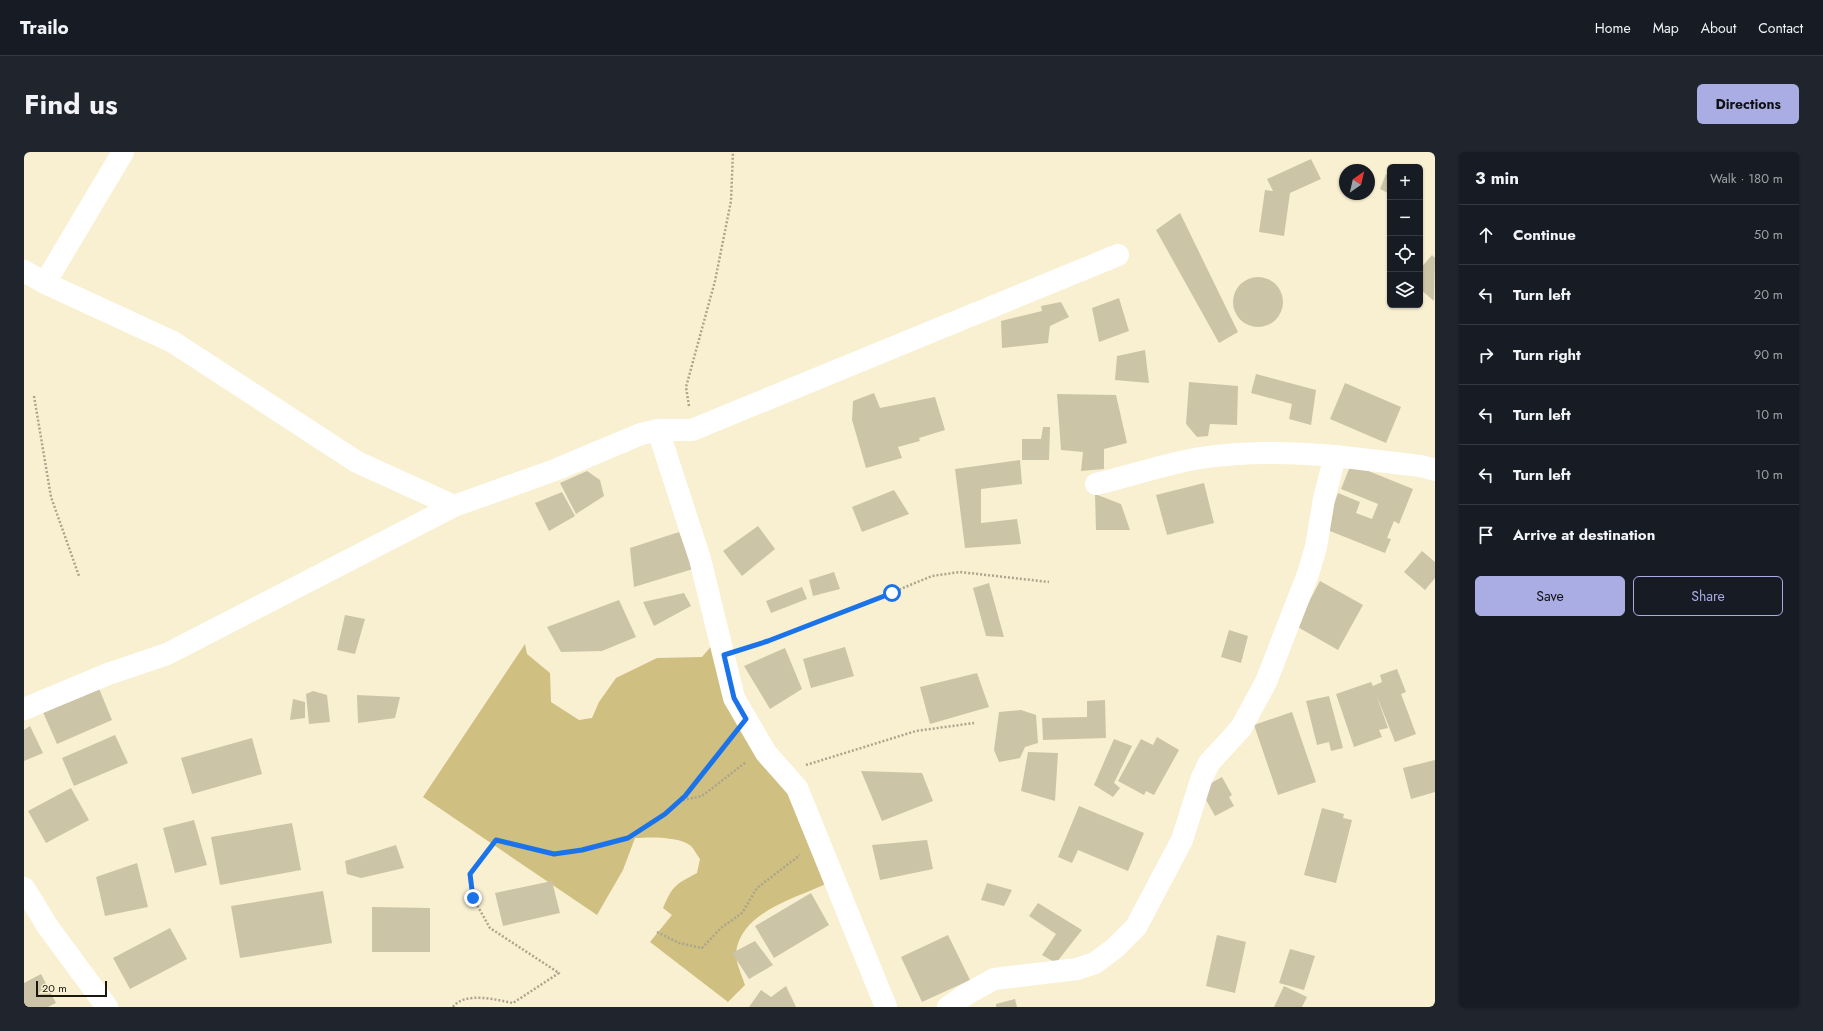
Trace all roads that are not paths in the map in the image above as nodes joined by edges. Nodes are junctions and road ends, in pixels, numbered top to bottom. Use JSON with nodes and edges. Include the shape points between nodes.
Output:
{"nodes":[{"id":1,"x":123,"y":152,"type":"edge"},
{"id":2,"x":1118,"y":255,"type":"dead end"},
{"id":3,"x":24,"y":271,"type":"edge"},
{"id":4,"x":45,"y":283,"type":"junction"},
{"id":5,"x":658,"y":430,"type":"junction"},
{"id":6,"x":1335,"y":456,"type":"junction"},
{"id":7,"x":1435,"y":470,"type":"edge"},
{"id":8,"x":1096,"y":484,"type":"dead end"},
{"id":9,"x":454,"y":506,"type":"junction"},
{"id":10,"x":24,"y":709,"type":"edge"},
{"id":11,"x":24,"y":888,"type":"edge"},
{"id":12,"x":107,"y":1007,"type":"edge"},
{"id":13,"x":886,"y":1007,"type":"edge"},
{"id":14,"x":948,"y":1007,"type":"edge"}],
"edges":[{"from":1,"to":4,"type":"street"},
{"from":2,"to":5,"type":"street","via":[[692,430]]},
{"from":3,"to":4,"type":"street"},
{"from":4,"to":9,"type":"street","via":[[173,342],[356,462]]},
{"from":5,"to":9,"type":"street","via":[[641,434],[555,470]]},
{"from":5,"to":13,"type":"street","via":[[700,559],[734,698],[763,748],[797,788]]},
{"from":6,"to":7,"type":"street"},
{"from":6,"to":8,"type":"street","via":[[1267,453],[1200,458]]},
{"from":6,"to":14,"type":"street","via":[[1308,574],[1266,682],[1241,728],[1209,763],[1182,840],[1136,926],[1116,948],[1095,963],[1078,969],[994,979]]},
{"from":9,"to":10,"type":"street","via":[[167,654],[108,674]]},
{"from":11,"to":12,"type":"street","via":[[48,927]]}]}
